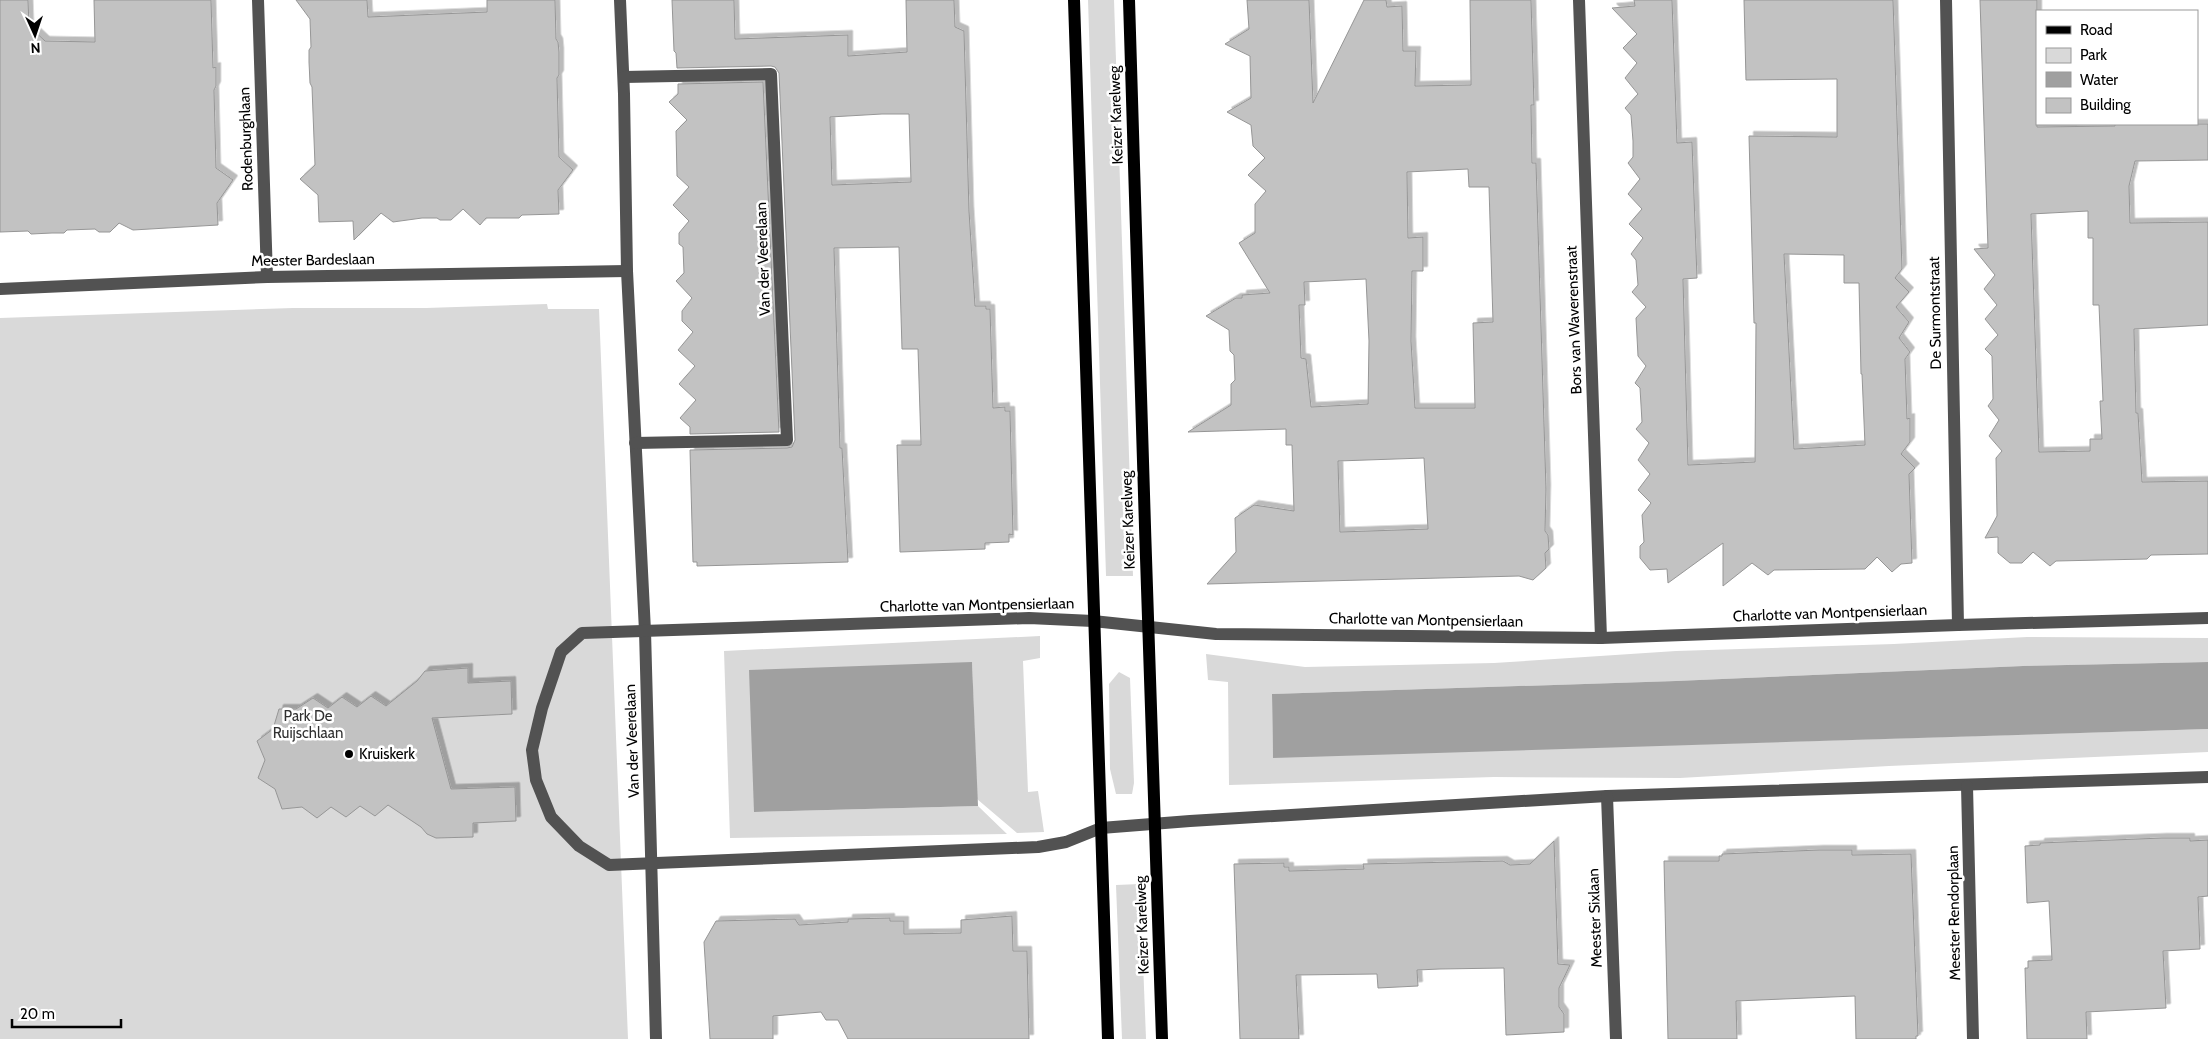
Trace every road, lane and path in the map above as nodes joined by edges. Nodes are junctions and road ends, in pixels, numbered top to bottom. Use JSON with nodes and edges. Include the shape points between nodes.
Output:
{"nodes":[{"id":1,"x":258,"y":0,"type":"edge"},
{"id":2,"x":620,"y":0,"type":"edge"},
{"id":3,"x":1074,"y":0,"type":"edge"},
{"id":4,"x":1129,"y":0,"type":"edge"},
{"id":5,"x":1579,"y":0,"type":"edge"},
{"id":6,"x":1946,"y":0,"type":"edge"},
{"id":7,"x":624,"y":77,"type":"junction"},
{"id":8,"x":628,"y":271,"type":"junction"},
{"id":9,"x":267,"y":277,"type":"junction"},
{"id":10,"x":0,"y":289,"type":"edge"},
{"id":11,"x":635,"y":443,"type":"junction"},
{"id":12,"x":2208,"y":618,"type":"edge"},
{"id":13,"x":1093,"y":621,"type":"junction"},
{"id":14,"x":1958,"y":625,"type":"junction"},
{"id":15,"x":1150,"y":628,"type":"junction"},
{"id":16,"x":645,"y":631,"type":"junction"},
{"id":17,"x":1601,"y":638,"type":"junction"},
{"id":18,"x":2208,"y":777,"type":"edge"},
{"id":19,"x":1967,"y":786,"type":"junction"},
{"id":20,"x":1607,"y":796,"type":"junction"},
{"id":21,"x":1156,"y":825,"type":"junction"},
{"id":22,"x":1101,"y":828,"type":"junction"},
{"id":23,"x":651,"y":863,"type":"junction"},
{"id":24,"x":656,"y":1039,"type":"edge"},
{"id":25,"x":1108,"y":1039,"type":"edge"},
{"id":26,"x":1162,"y":1039,"type":"edge"},
{"id":27,"x":1616,"y":1039,"type":"edge"},
{"id":28,"x":1973,"y":1039,"type":"edge"}],
"edges":[{"from":1,"to":9,"type":"street","name":"Rodenburghlaan"},
{"from":2,"to":7,"type":"street","name":"Van der Veerelaan"},
{"from":3,"to":13,"type":"main road"},
{"from":4,"to":15,"type":"main road","name":"Keizer Karelweg"},
{"from":5,"to":17,"type":"street","name":"Bors van Waverenstraat"},
{"from":6,"to":14,"type":"street","name":"De Surmontstraat"},
{"from":7,"to":8,"type":"street","name":"Van der Veerelaan"},
{"from":7,"to":11,"type":"street","name":"Van der Veerelaan","via":[[771,74],[787,440]]},
{"from":8,"to":9,"type":"street","name":"Meester Bardeslaan"},
{"from":8,"to":11,"type":"street","name":"Van der Veerelaan"},
{"from":9,"to":10,"type":"street","name":"Meester Bardeslaan"},
{"from":11,"to":16,"type":"street","name":"Van der Veerelaan"},
{"from":12,"to":14,"type":"street","name":"Charlotte van Montpensierlaan"},
{"from":13,"to":15,"type":"street","name":"Charlotte van Montpensierlaan"},
{"from":13,"to":16,"type":"street","name":"Charlotte van Montpensierlaan","via":[[1029,618]]},
{"from":13,"to":22,"type":"main road"},
{"from":14,"to":17,"type":"street","name":"Charlotte van Montpensierlaan"},
{"from":15,"to":17,"type":"street","name":"Charlotte van Montpensierlaan","via":[[1216,634]]},
{"from":15,"to":21,"type":"main road","name":"Keizer Karelweg"},
{"from":16,"to":23,"type":"street","name":"Van der Veerelaan"},
{"from":16,"to":23,"type":"street","name":"Charlotte van Montpensierlaan","via":[[582,633],[561,652],[532,750],[536,780],[551,817],[579,846],[609,865]]},
{"from":18,"to":19,"type":"street"},
{"from":19,"to":20,"type":"street"},
{"from":19,"to":28,"type":"street","name":"Meester Rendorplaan"},
{"from":20,"to":21,"type":"street","via":[[1190,820]]},
{"from":20,"to":27,"type":"street","name":"Meester Sixlaan"},
{"from":21,"to":22,"type":"street"},
{"from":21,"to":26,"type":"main road","name":"Keizer Karelweg"},
{"from":22,"to":23,"type":"street","via":[[1066,842],[1038,847]]},
{"from":22,"to":25,"type":"main road"},
{"from":23,"to":24,"type":"street","name":"Van der Veerelaan"}]}
